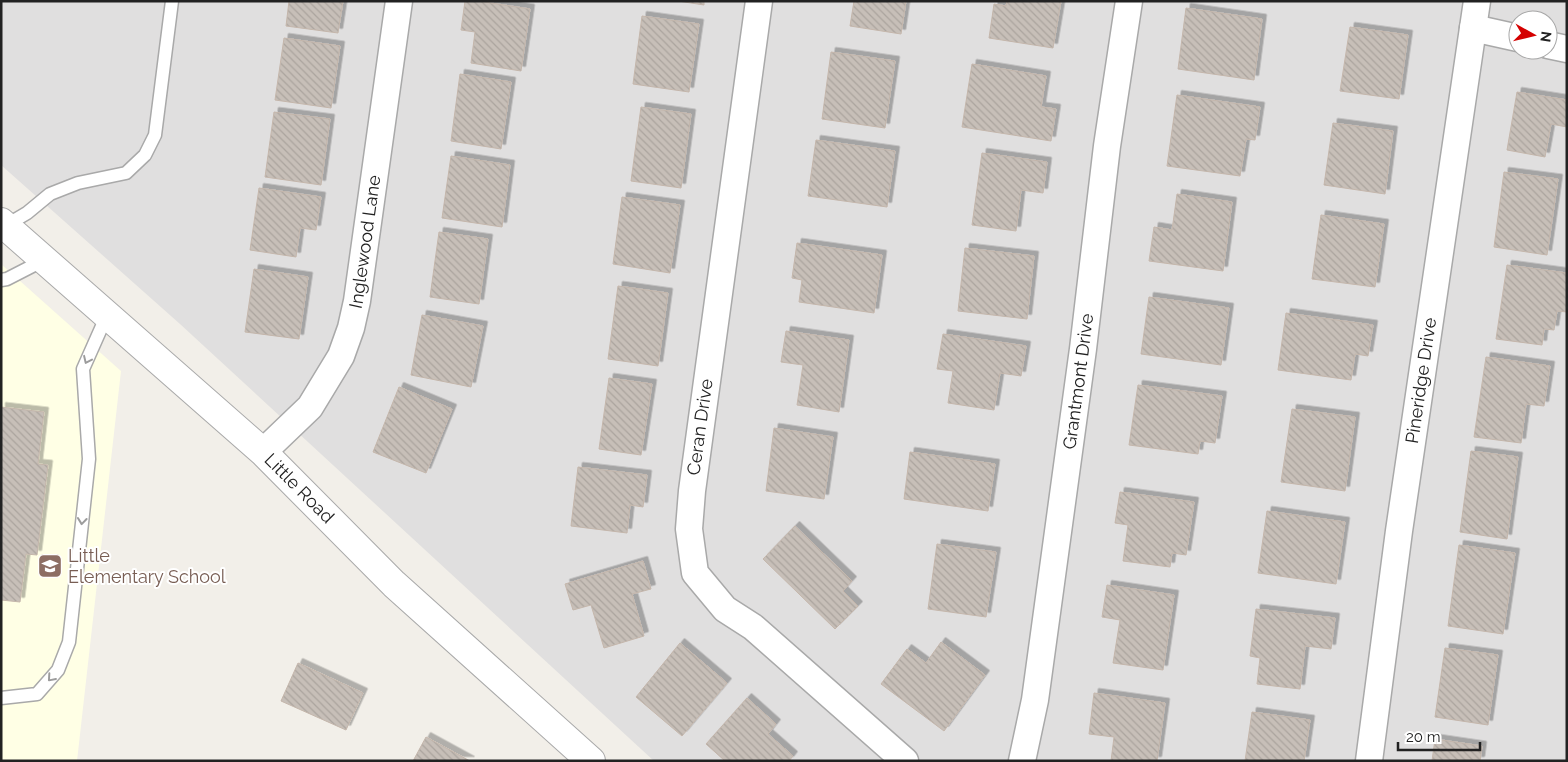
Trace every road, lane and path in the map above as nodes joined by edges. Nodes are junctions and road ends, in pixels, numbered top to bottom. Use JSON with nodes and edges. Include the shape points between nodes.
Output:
{"nodes":[{"id":1,"x":172,"y":1,"type":"edge"},
{"id":2,"x":399,"y":1,"type":"edge"},
{"id":3,"x":759,"y":1,"type":"edge"},
{"id":4,"x":1129,"y":1,"type":"edge"},
{"id":5,"x":1477,"y":1,"type":"edge"},
{"id":6,"x":1473,"y":28,"type":"junction"},
{"id":7,"x":1508,"y":36,"type":"edge"},
{"id":8,"x":3,"y":224,"type":"edge"},
{"id":9,"x":44,"y":260,"type":"junction"},
{"id":10,"x":1,"y":280,"type":"edge"},
{"id":11,"x":107,"y":316,"type":"junction"},
{"id":12,"x":262,"y":452,"type":"junction"},
{"id":13,"x":1,"y":698,"type":"edge"},
{"id":14,"x":591,"y":761,"type":"edge"},
{"id":15,"x":905,"y":761,"type":"edge"},
{"id":16,"x":1022,"y":761,"type":"edge"},
{"id":17,"x":1368,"y":761,"type":"edge"}],
"edges":[{"from":1,"to":8,"type":"lane","via":[[155,135],[145,155],[126,173],[78,183],[50,194],[27,214]]},
{"from":2,"to":12,"type":"street","name":"Inglewood Lane","via":[[357,301],[350,328],[341,356],[310,407]]},
{"from":3,"to":15,"type":"street","name":"Ceran Drive","via":[[692,492],[689,529],[695,573],[725,608],[752,626]]},
{"from":4,"to":16,"type":"street","name":"Grantmont Drive","via":[[1107,146],[1038,681]]},
{"from":5,"to":6,"type":"street","name":"Pineridge Drive"},
{"from":6,"to":7,"type":"street"},
{"from":6,"to":17,"type":"street","name":"Pineridge Drive"},
{"from":8,"to":9,"type":"street","name":"Little Road"},
{"from":9,"to":10,"type":"lane"},
{"from":9,"to":11,"type":"street","name":"Little Road"},
{"from":11,"to":12,"type":"street","name":"Little Road"},
{"from":11,"to":13,"type":"lane","one_way":true,"via":[[83,369],[89,459],[69,642],[58,670],[37,694]]},
{"from":12,"to":14,"type":"street","name":"Little Road","via":[[394,584]]}]}
